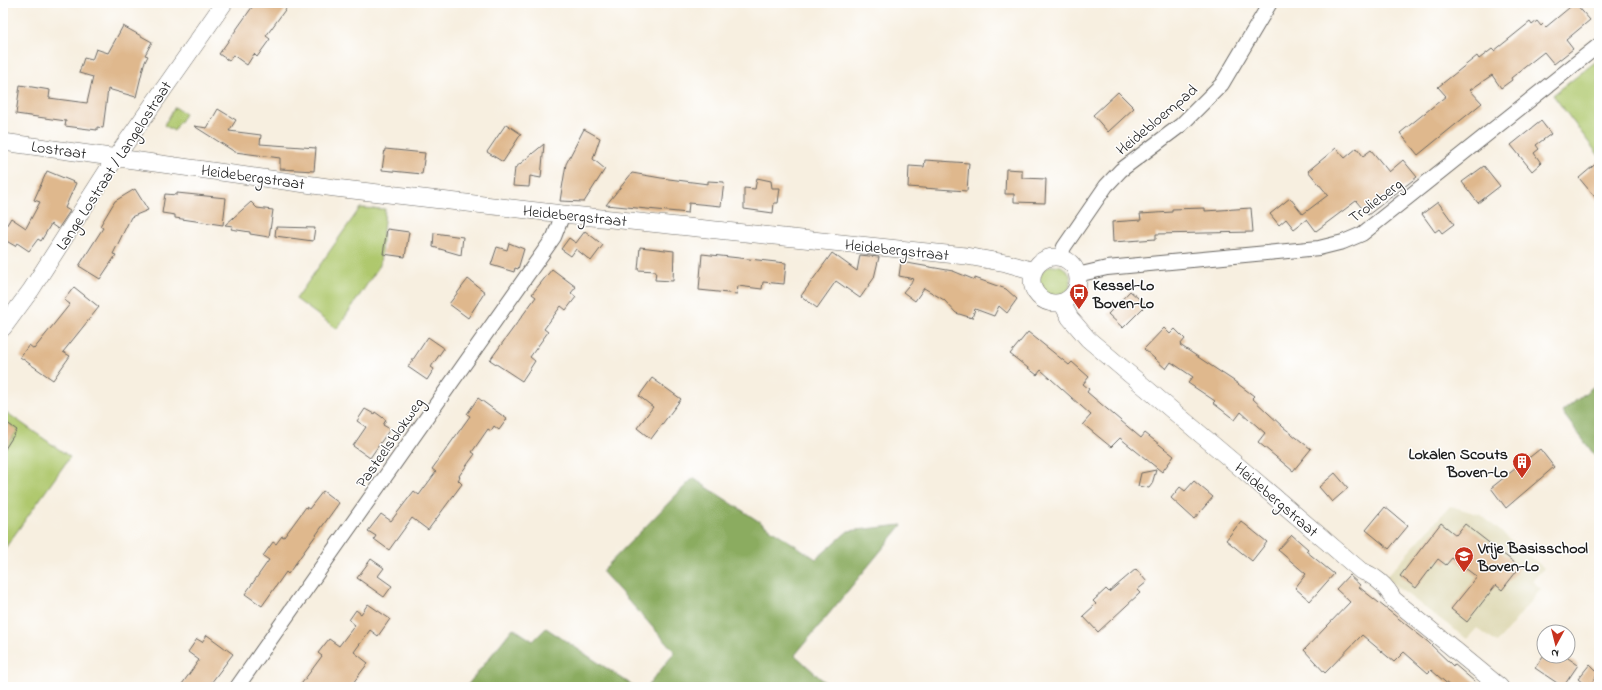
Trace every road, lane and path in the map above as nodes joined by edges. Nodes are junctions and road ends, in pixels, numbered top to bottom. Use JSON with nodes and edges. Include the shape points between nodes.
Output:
{"nodes":[{"id":1,"x":224,"y":3,"type":"edge"},
{"id":2,"x":1270,"y":3,"type":"edge"},
{"id":3,"x":1599,"y":45,"type":"edge"},
{"id":4,"x":3,"y":142,"type":"edge"},
{"id":5,"x":116,"y":157,"type":"junction"},
{"id":6,"x":563,"y":214,"type":"junction"},
{"id":7,"x":1060,"y":258,"type":"junction"},
{"id":8,"x":1034,"y":271,"type":"junction"},
{"id":9,"x":1077,"y":276,"type":"junction"},
{"id":10,"x":1062,"y":303,"type":"junction"},
{"id":11,"x":3,"y":328,"type":"edge"},
{"id":12,"x":237,"y":687,"type":"edge"},
{"id":13,"x":1500,"y":687,"type":"edge"}],
"edges":[{"from":1,"to":5,"type":"street","name":"Lange Lostraat / Langelostraat"},
{"from":2,"to":7,"type":"street","name":"Heidebloempad","via":[[1222,84],[1180,125],[1121,170],[1106,186],[1064,247]]},
{"from":3,"to":9,"type":"street","name":"Trolieberg","via":[[1362,234],[1319,248],[1107,268]]},
{"from":4,"to":5,"type":"street","name":"Lostraat"},
{"from":5,"to":6,"type":"street","name":"Heidebergstraat","via":[[335,188]]},
{"from":5,"to":11,"type":"street","name":"Lange Lostraat / Langelostraat","via":[[31,290]]},
{"from":6,"to":8,"type":"street","name":"Heidebergstraat","via":[[966,256]]},
{"from":6,"to":12,"type":"street","name":"Pasteelsblokweg","via":[[554,237]]},
{"from":7,"to":8,"type":"street","via":[[1045,260],[1038,264]]},
{"from":7,"to":9,"type":"street","via":[[1071,265]]},
{"from":8,"to":10,"type":"street","via":[[1032,283],[1037,295],[1049,303]]},
{"from":9,"to":10,"type":"street","via":[[1075,291]]},
{"from":10,"to":13,"type":"street","name":"Heidebergstraat","via":[[1070,318],[1088,339],[1360,571],[1389,590],[1394,599]]}]}
